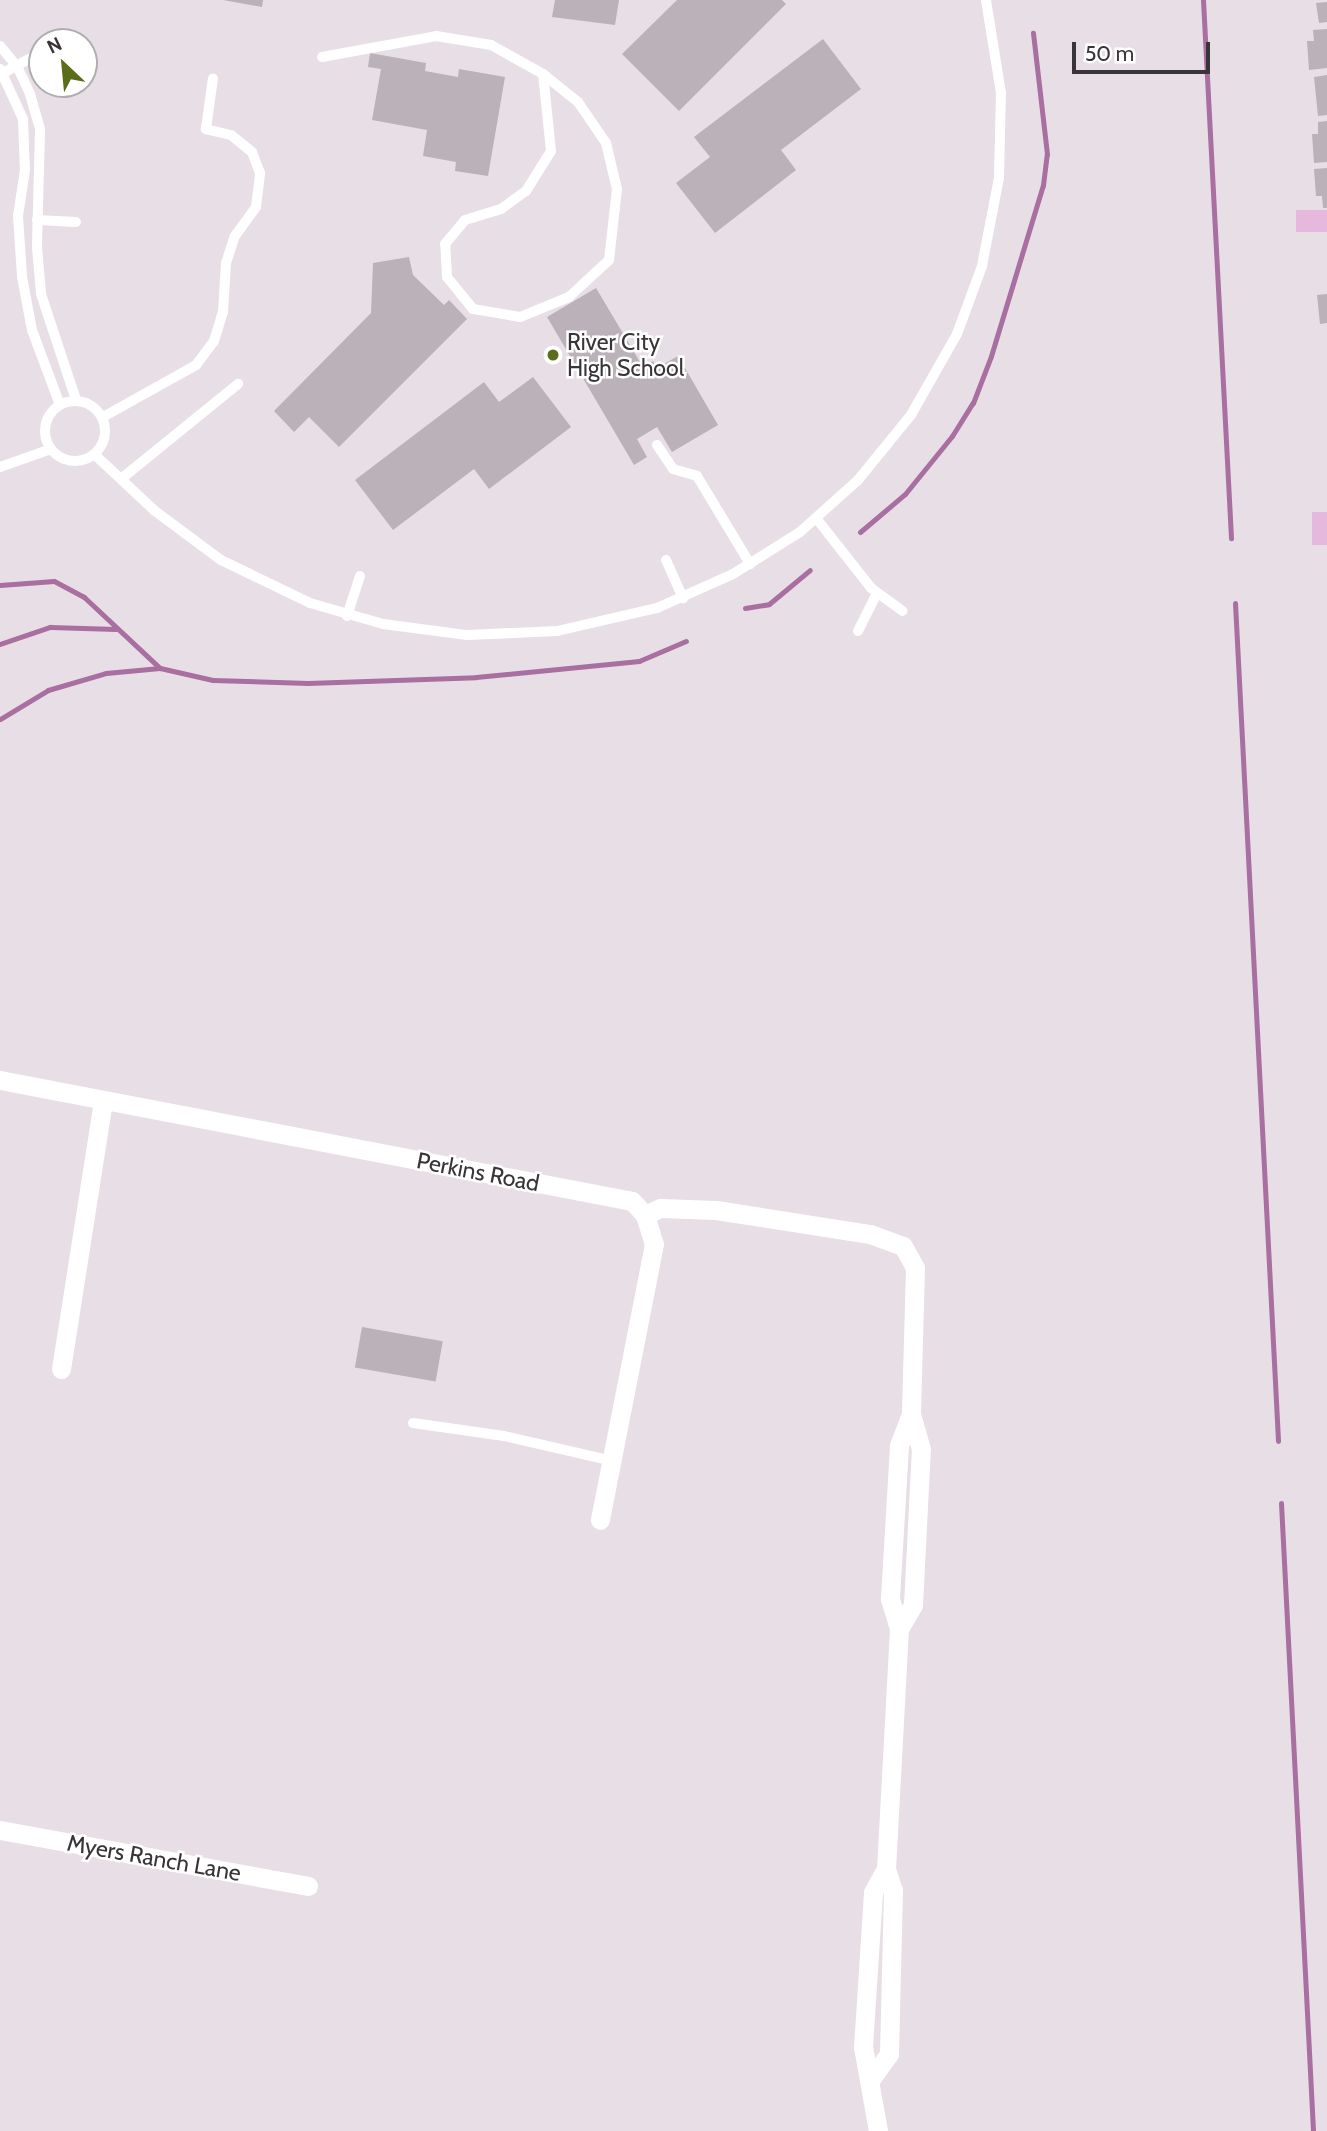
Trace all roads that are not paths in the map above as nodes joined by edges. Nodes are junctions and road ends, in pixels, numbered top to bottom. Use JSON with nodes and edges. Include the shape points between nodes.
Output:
{"nodes":[{"id":1,"x":986,"y":0,"type":"edge"},
{"id":2,"x":0,"y":46,"type":"edge"},
{"id":3,"x":322,"y":57,"type":"dead end"},
{"id":4,"x":28,"y":60,"type":"edge"},
{"id":5,"x":17,"y":66,"type":"junction"},
{"id":6,"x":2,"y":71,"type":"edge"},
{"id":7,"x":543,"y":74,"type":"junction"},
{"id":8,"x":213,"y":78,"type":"dead end"},
{"id":9,"x":37,"y":220,"type":"junction"},
{"id":10,"x":76,"y":222,"type":"dead end"},
{"id":11,"x":238,"y":384,"type":"dead end"},
{"id":12,"x":76,"y":400,"type":"junction"},
{"id":13,"x":60,"y":405,"type":"junction"},
{"id":14,"x":103,"y":417,"type":"junction"},
{"id":15,"x":657,"y":445,"type":"dead end"},
{"id":16,"x":51,"y":449,"type":"junction"},
{"id":17,"x":94,"y":454,"type":"junction"},
{"id":18,"x":0,"y":467,"type":"edge"},
{"id":19,"x":121,"y":479,"type":"junction"},
{"id":20,"x":816,"y":518,"type":"junction"},
{"id":21,"x":666,"y":560,"type":"dead end"},
{"id":22,"x":750,"y":564,"type":"junction"},
{"id":23,"x":360,"y":576,"type":"dead end"},
{"id":24,"x":877,"y":593,"type":"junction"},
{"id":25,"x":683,"y":598,"type":"junction"},
{"id":26,"x":903,"y":611,"type":"dead end"},
{"id":27,"x":347,"y":615,"type":"junction"},
{"id":28,"x":858,"y":631,"type":"dead end"},
{"id":29,"x":0,"y":1080,"type":"edge"},
{"id":30,"x":103,"y":1100,"type":"junction"},
{"id":31,"x":645,"y":1215,"type":"junction"},
{"id":32,"x":61,"y":1369,"type":"dead end"},
{"id":33,"x":413,"y":1423,"type":"dead end"},
{"id":34,"x":612,"y":1461,"type":"junction"},
{"id":35,"x":600,"y":1520,"type":"dead end"},
{"id":36,"x":0,"y":1830,"type":"edge"},
{"id":37,"x":307,"y":1886,"type":"dead end"},
{"id":38,"x":878,"y":2131,"type":"edge"}],
"edges":[{"from":1,"to":20,"type":"lane","via":[[1002,120],[995,209],[982,266],[957,334],[911,415],[858,480]]},
{"from":2,"to":5,"type":"lane"},
{"from":3,"to":7,"type":"lane","via":[[436,36],[491,46]]},
{"from":4,"to":5,"type":"lane"},
{"from":5,"to":6,"type":"lane"},
{"from":5,"to":9,"type":"lane","via":[[40,130]]},
{"from":6,"to":13,"type":"lane","via":[[23,119],[25,170],[18,216],[22,277],[32,330]]},
{"from":7,"to":7,"type":"lane","via":[[578,102],[606,143],[617,190],[609,260],[569,297],[520,317],[473,309],[447,277],[445,244],[465,219],[501,209],[526,191],[551,151]]},
{"from":8,"to":14,"type":"lane","via":[[206,129],[231,135],[252,152],[260,173],[256,206],[235,236],[226,263],[223,312],[214,341],[196,365]]},
{"from":9,"to":10,"type":"lane"},
{"from":9,"to":12,"type":"lane","via":[[41,294]]},
{"from":11,"to":19,"type":"lane"},
{"from":12,"to":13,"type":"lane"},
{"from":12,"to":14,"type":"lane","via":[[87,402]]},
{"from":13,"to":16,"type":"lane","via":[[47,420]]},
{"from":14,"to":17,"type":"lane","via":[[105,437]]},
{"from":15,"to":22,"type":"lane","via":[[673,469],[697,476]]},
{"from":16,"to":17,"type":"lane","via":[[76,461]]},
{"from":16,"to":18,"type":"lane"},
{"from":17,"to":19,"type":"lane"},
{"from":19,"to":27,"type":"lane","via":[[220,560],[278,590]]},
{"from":20,"to":22,"type":"lane"},
{"from":20,"to":24,"type":"lane"},
{"from":21,"to":25,"type":"lane"},
{"from":22,"to":25,"type":"lane"},
{"from":23,"to":27,"type":"lane"},
{"from":24,"to":26,"type":"lane"},
{"from":24,"to":28,"type":"lane"},
{"from":25,"to":27,"type":"lane","via":[[590,626],[518,635],[423,631]]},
{"from":29,"to":30,"type":"street","name":"Perkins Road"},
{"from":30,"to":31,"type":"street","name":"Perkins Road","via":[[632,1201]]},
{"from":30,"to":32,"type":"street"},
{"from":31,"to":34,"type":"street","via":[[654,1244]]},
{"from":31,"to":38,"type":"street","via":[[660,1208],[716,1210],[870,1234],[902,1246],[915,1268],[911,1414],[921,1449],[913,1605],[899,1629],[886,1869],[893,1890],[889,2054],[870,2080]]},
{"from":33,"to":34,"type":"lane","via":[[504,1436]]},
{"from":34,"to":35,"type":"street"},
{"from":36,"to":37,"type":"street","name":"Myers Ranch Lane"}]}
